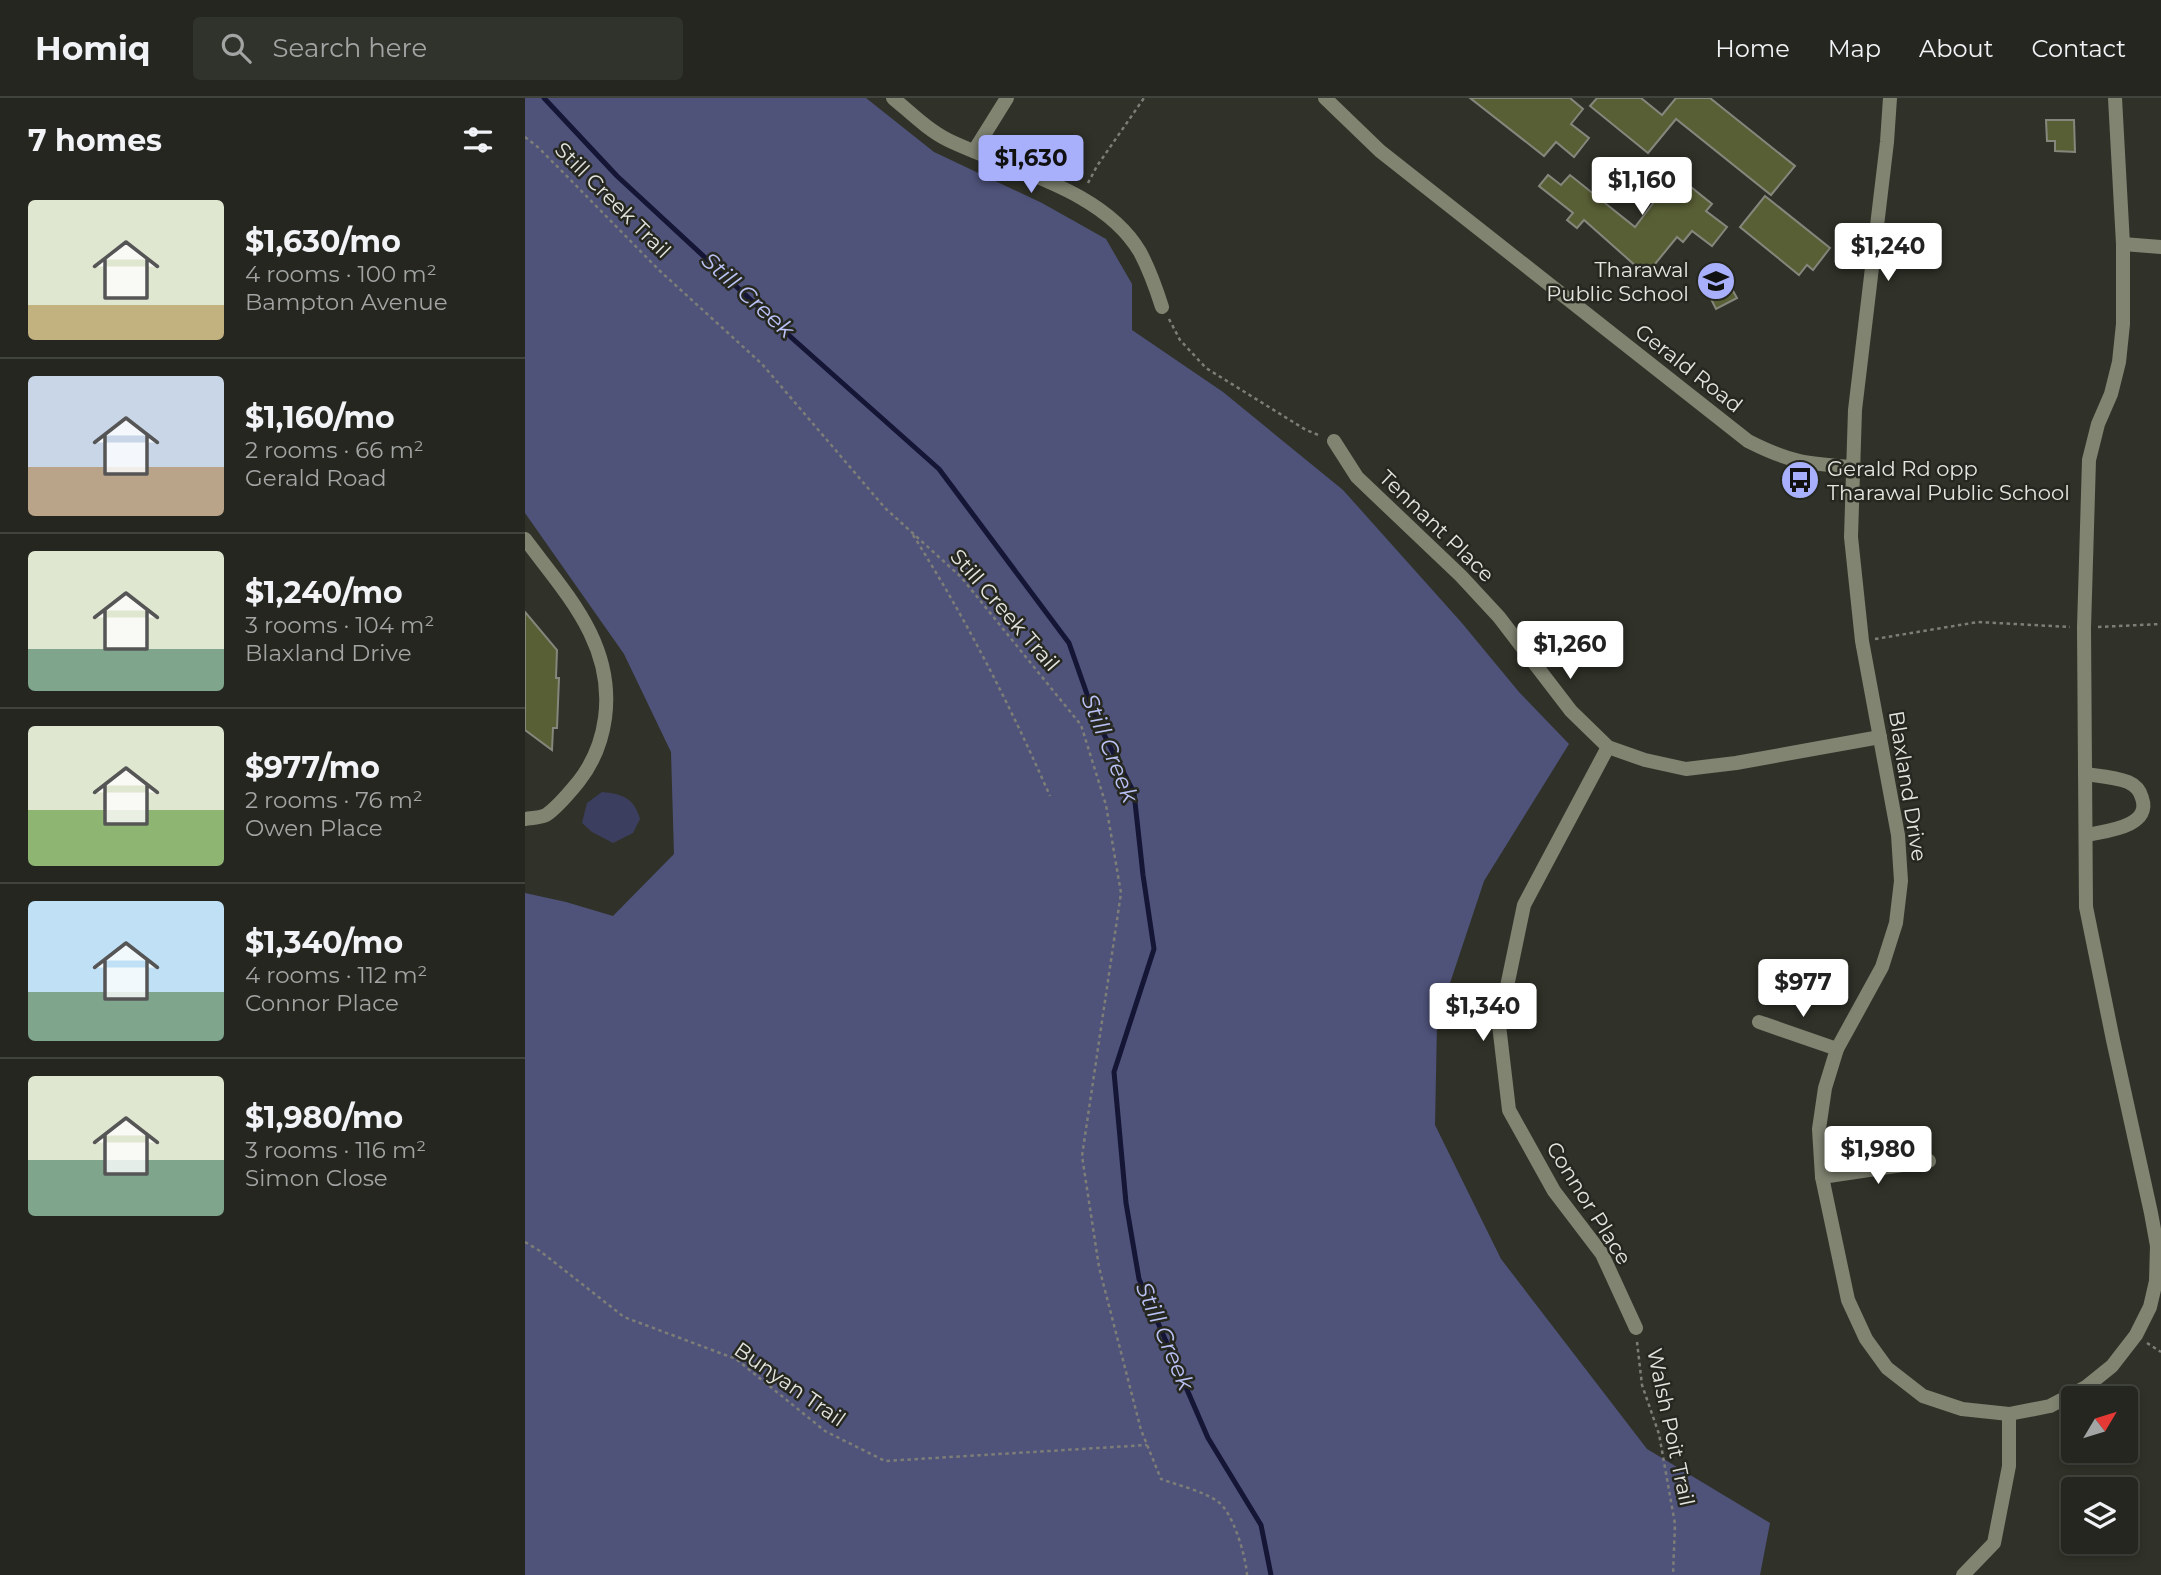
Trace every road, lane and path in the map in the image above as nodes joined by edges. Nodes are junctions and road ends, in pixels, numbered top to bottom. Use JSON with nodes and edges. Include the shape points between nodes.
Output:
{"nodes":[{"id":1,"x":893,"y":98,"type":"edge"},
{"id":2,"x":1007,"y":98,"type":"edge"},
{"id":3,"x":1144,"y":98,"type":"edge"},
{"id":4,"x":1325,"y":98,"type":"edge"},
{"id":5,"x":1890,"y":98,"type":"edge"},
{"id":6,"x":2115,"y":98,"type":"edge"},
{"id":7,"x":525,"y":137,"type":"edge"},
{"id":8,"x":974,"y":151,"type":"junction"},
{"id":9,"x":1080,"y":199,"type":"junction"},
{"id":10,"x":2123,"y":243,"type":"junction"},
{"id":11,"x":2161,"y":247,"type":"edge"},
{"id":12,"x":1163,"y":307,"type":"joint"},
{"id":13,"x":1333,"y":441,"type":"joint"},
{"id":14,"x":1853,"y":467,"type":"junction"},
{"id":15,"x":911,"y":532,"type":"junction"},
{"id":16,"x":525,"y":539,"type":"edge"},
{"id":17,"x":2161,"y":624,"type":"edge"},
{"id":18,"x":2084,"y":628,"type":"junction"},
{"id":19,"x":1862,"y":641,"type":"junction"},
{"id":20,"x":1880,"y":737,"type":"junction"},
{"id":21,"x":1608,"y":747,"type":"junction"},
{"id":22,"x":2085,"y":774,"type":"junction"},
{"id":23,"x":1050,"y":796,"type":"dead end"},
{"id":24,"x":525,"y":819,"type":"edge"},
{"id":25,"x":2087,"y":835,"type":"junction"},
{"id":26,"x":1759,"y":1022,"type":"dead end"},
{"id":27,"x":1837,"y":1049,"type":"junction"},
{"id":28,"x":1929,"y":1161,"type":"dead end"},
{"id":29,"x":1822,"y":1177,"type":"junction"},
{"id":30,"x":525,"y":1242,"type":"edge"},
{"id":31,"x":1636,"y":1328,"type":"joint"},
{"id":32,"x":2009,"y":1414,"type":"junction"},
{"id":33,"x":1147,"y":1445,"type":"junction"},
{"id":34,"x":1247,"y":1575,"type":"edge"},
{"id":35,"x":1673,"y":1575,"type":"edge"},
{"id":36,"x":1963,"y":1575,"type":"edge"}],
"edges":[{"from":1,"to":8,"type":"street","via":[[946,140]]},
{"from":2,"to":8,"type":"street"},
{"from":3,"to":9,"type":"path"},
{"from":4,"to":14,"type":"street","name":"Gerald Road","via":[[1380,151],[1748,441],[1802,463]]},
{"from":5,"to":14,"type":"street","name":"Blaxland Drive","via":[[1855,410]]},
{"from":6,"to":10,"type":"street","name":"Blaxland Drive"},
{"from":7,"to":15,"type":"path","name":"Still Creek Trail","via":[[762,365]]},
{"from":8,"to":9,"type":"street"},
{"from":9,"to":12,"type":"street","via":[[1112,220],[1139,251]]},
{"from":10,"to":11,"type":"street"},
{"from":10,"to":18,"type":"street","name":"Blaxland Drive","via":[[2119,362],[2089,460]]},
{"from":12,"to":13,"type":"path","via":[[1180,340],[1206,368],[1306,430]]},
{"from":13,"to":21,"type":"street","name":"Tennant Place","via":[[1357,477],[1461,576],[1499,617],[1571,711]]},
{"from":14,"to":19,"type":"street","name":"Blaxland Drive","via":[[1851,537]]},
{"from":15,"to":23,"type":"path","via":[[989,664]]},
{"from":15,"to":33,"type":"path","name":"Still Creek Trail","via":[[961,577],[1081,725],[1106,805],[1121,893],[1082,1156],[1099,1267]]},
{"from":16,"to":24,"type":"street","via":[[582,615],[595,641],[605,670],[607,706],[603,735],[586,773],[544,816]]},
{"from":17,"to":18,"type":"path"},
{"from":18,"to":19,"type":"path","via":[[1977,622]]},
{"from":18,"to":22,"type":"street","name":"Blaxland Drive"},
{"from":19,"to":20,"type":"street","name":"Blaxland Drive"},
{"from":20,"to":21,"type":"street","name":"Tennant Place","via":[[1686,769]]},
{"from":20,"to":27,"type":"street","name":"Blaxland Drive","via":[[1898,835],[1899,902],[1882,967]]},
{"from":21,"to":31,"type":"street","name":"Connor Place","via":[[1524,905],[1499,1025],[1509,1110],[1554,1191],[1602,1254]]},
{"from":22,"to":25,"type":"street","name":"Blaxland Drive"},
{"from":22,"to":25,"type":"street","via":[[2131,783],[2144,803],[2143,810],[2126,826]]},
{"from":25,"to":32,"type":"street","name":"Blaxland Drive","via":[[2086,907],[2151,1213],[2157,1246],[2156,1281],[2136,1335],[2112,1366],[2086,1387],[2050,1406]]},
{"from":26,"to":27,"type":"street"},
{"from":27,"to":29,"type":"street","name":"Blaxland Drive","via":[[1819,1129]]},
{"from":28,"to":29,"type":"street"},
{"from":29,"to":32,"type":"street","name":"Blaxland Drive","via":[[1848,1300],[1865,1339],[1887,1368],[1923,1396],[1962,1409]]},
{"from":30,"to":33,"type":"path","name":"Bunyan Trail","via":[[624,1317],[736,1359],[825,1431],[885,1461]]},
{"from":31,"to":35,"type":"path","name":"Walsh Poit Trail","via":[[1642,1385],[1659,1434],[1675,1524]]},
{"from":32,"to":36,"type":"street","via":[[2009,1466],[1994,1543]]},
{"from":33,"to":34,"type":"path","name":"Still Creek Trail","via":[[1161,1479],[1218,1501],[1231,1519]]}]}
